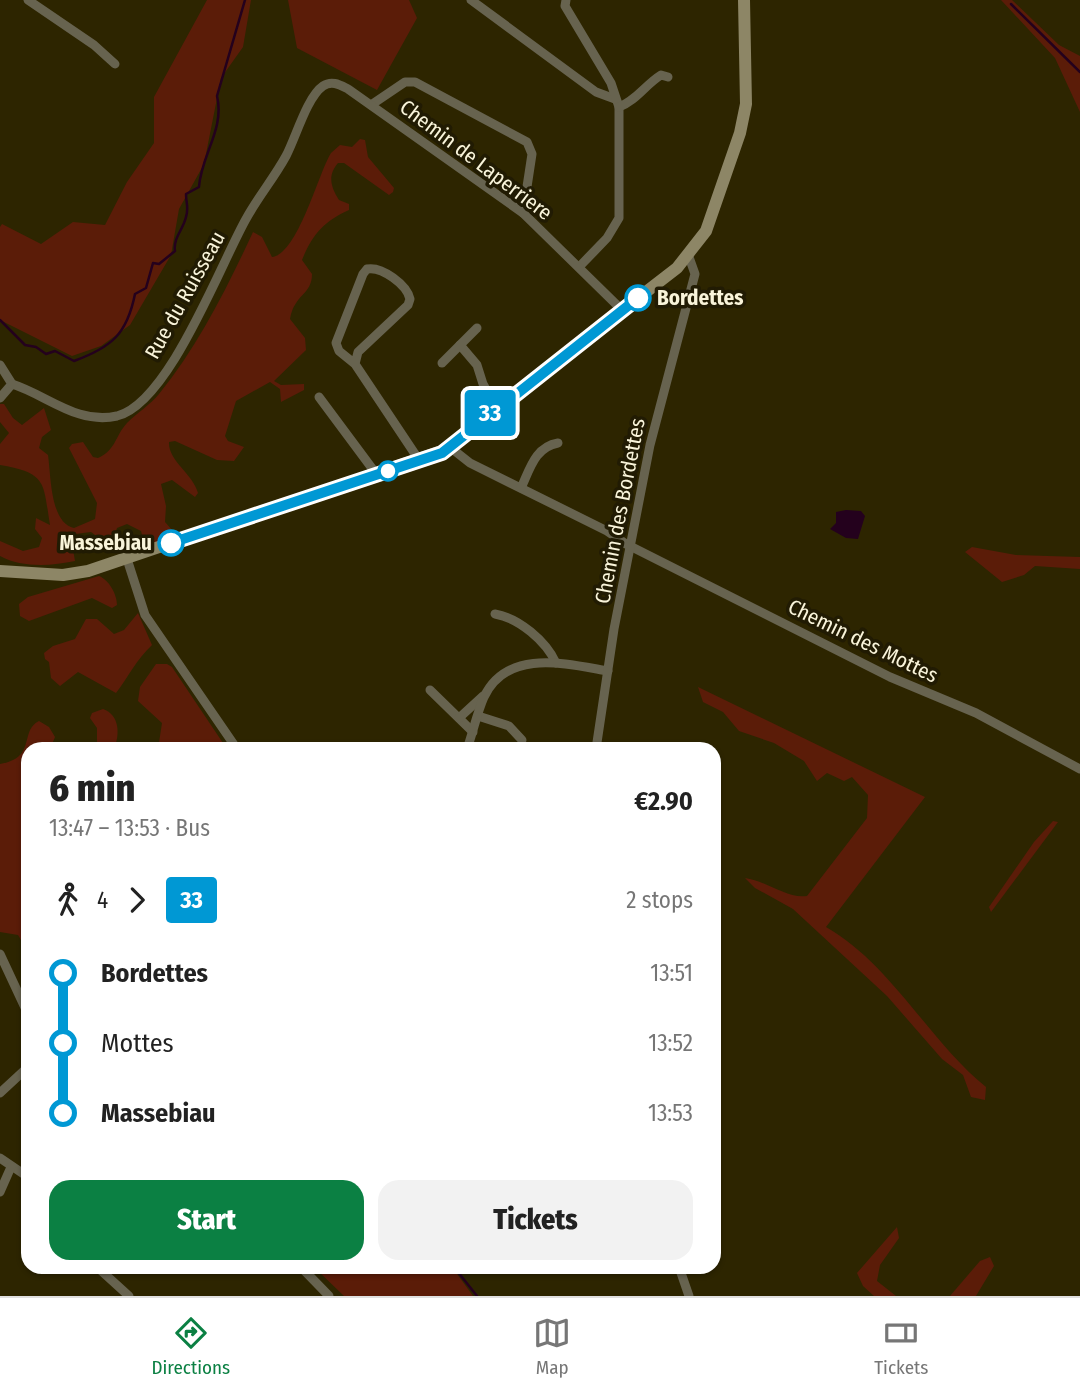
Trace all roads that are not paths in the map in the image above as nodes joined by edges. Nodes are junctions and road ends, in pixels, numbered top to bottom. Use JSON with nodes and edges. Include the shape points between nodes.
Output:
{"nodes":[{"id":1,"x":28,"y":0,"type":"edge"},
{"id":2,"x":471,"y":0,"type":"edge"},
{"id":3,"x":566,"y":0,"type":"edge"},
{"id":4,"x":744,"y":0,"type":"edge"},
{"id":5,"x":115,"y":64,"type":"dead end"},
{"id":6,"x":668,"y":78,"type":"dead end"},
{"id":7,"x":328,"y":83,"type":"joint"},
{"id":8,"x":617,"y":103,"type":"junction"},
{"id":9,"x":371,"y":105,"type":"junction"},
{"id":10,"x":523,"y":213,"type":"junction"},
{"id":11,"x":686,"y":260,"type":"junction"},
{"id":12,"x":580,"y":266,"type":"junction"},
{"id":13,"x":623,"y":310,"type":"junction"},
{"id":14,"x":477,"y":328,"type":"dead end"},
{"id":15,"x":460,"y":345,"type":"junction"},
{"id":16,"x":443,"y":363,"type":"dead end"},
{"id":17,"x":0,"y":365,"type":"edge"},
{"id":18,"x":355,"y":365,"type":"junction"},
{"id":19,"x":12,"y":384,"type":"junction"},
{"id":20,"x":319,"y":397,"type":"dead end"},
{"id":21,"x":0,"y":398,"type":"edge"},
{"id":22,"x":497,"y":409,"type":"junction"},
{"id":23,"x":558,"y":443,"type":"dead end"},
{"id":24,"x":451,"y":448,"type":"junction"},
{"id":25,"x":419,"y":460,"type":"junction"},
{"id":26,"x":377,"y":475,"type":"junction"},
{"id":27,"x":522,"y":488,"type":"junction"},
{"id":28,"x":631,"y":540,"type":"junction"},
{"id":29,"x":127,"y":559,"type":"junction"},
{"id":30,"x":0,"y":571,"type":"edge"},
{"id":31,"x":495,"y":614,"type":"dead end"},
{"id":32,"x":556,"y":663,"type":"junction"},
{"id":33,"x":608,"y":671,"type":"junction"},
{"id":34,"x":430,"y":690,"type":"dead end"},
{"id":35,"x":485,"y":695,"type":"junction"},
{"id":36,"x":478,"y":716,"type":"junction"},
{"id":37,"x":459,"y":718,"type":"junction"},
{"id":38,"x":473,"y":732,"type":"junction"},
{"id":39,"x":522,"y":740,"type":"dead end"},
{"id":40,"x":232,"y":742,"type":"edge"},
{"id":41,"x":469,"y":742,"type":"edge"},
{"id":42,"x":597,"y":742,"type":"edge"},
{"id":43,"x":1080,"y":769,"type":"edge"},
{"id":44,"x":0,"y":954,"type":"edge"},
{"id":45,"x":21,"y":999,"type":"edge"},
{"id":46,"x":21,"y":1074,"type":"edge"},
{"id":47,"x":0,"y":1093,"type":"edge"},
{"id":48,"x":0,"y":1157,"type":"edge"},
{"id":49,"x":11,"y":1167,"type":"junction"},
{"id":50,"x":21,"y":1173,"type":"edge"},
{"id":51,"x":0,"y":1192,"type":"edge"},
{"id":52,"x":105,"y":1274,"type":"edge"},
{"id":53,"x":308,"y":1274,"type":"edge"},
{"id":54,"x":681,"y":1274,"type":"edge"},
{"id":55,"x":129,"y":1296,"type":"edge"},
{"id":56,"x":329,"y":1296,"type":"edge"},
{"id":57,"x":689,"y":1296,"type":"edge"}],
"edges":[{"from":1,"to":5,"type":"street"},
{"from":2,"to":8,"type":"street"},
{"from":3,"to":8,"type":"street","via":[[565,6],[611,83]]},
{"from":4,"to":11,"type":"main road","via":[[744,118],[706,231]]},
{"from":6,"to":8,"type":"street","via":[[661,75],[636,98]]},
{"from":7,"to":9,"type":"street","name":"Chemin de Laperriere","via":[[348,89]]},
{"from":7,"to":19,"type":"street","name":"Rue du Ruisseau","via":[[315,95],[191,331],[148,396],[135,408],[96,418],[60,408]]},
{"from":8,"to":12,"type":"street","via":[[619,218]]},
{"from":9,"to":10,"type":"street","name":"Chemin de Laperriere"},
{"from":9,"to":10,"type":"street","via":[[405,82],[415,82],[527,142],[532,154]]},
{"from":10,"to":12,"type":"street","name":"Chemin de Laperriere"},
{"from":11,"to":13,"type":"main road"},
{"from":11,"to":28,"type":"street","name":"Chemin des Bordettes","via":[[694,266],[692,283]]},
{"from":12,"to":13,"type":"street","name":"Chemin de Laperriere"},
{"from":13,"to":22,"type":"main road"},
{"from":14,"to":15,"type":"street"},
{"from":15,"to":16,"type":"street"},
{"from":15,"to":22,"type":"street","via":[[477,365]]},
{"from":17,"to":19,"type":"street"},
{"from":18,"to":18,"type":"street","via":[[339,351],[337,338],[362,274],[379,269],[405,288],[410,299],[358,352]]},
{"from":18,"to":25,"type":"street"},
{"from":19,"to":21,"type":"street"},
{"from":20,"to":26,"type":"street"},
{"from":22,"to":24,"type":"main road"},
{"from":23,"to":27,"type":"street","via":[[539,452]]},
{"from":24,"to":25,"type":"main road"},
{"from":24,"to":27,"type":"street","name":"Chemin des Mottes"},
{"from":25,"to":26,"type":"main road"},
{"from":26,"to":29,"type":"main road"},
{"from":27,"to":28,"type":"street","name":"Chemin des Mottes"},
{"from":28,"to":33,"type":"street","name":"Chemin des Bordettes"},
{"from":28,"to":43,"type":"street","name":"Chemin des Mottes","via":[[890,677],[976,713]]},
{"from":29,"to":30,"type":"main road","via":[[63,575]]},
{"from":29,"to":40,"type":"street","via":[[145,615]]},
{"from":31,"to":32,"type":"street","via":[[516,620]]},
{"from":32,"to":33,"type":"street"},
{"from":32,"to":35,"type":"street","via":[[527,663],[515,668],[495,681]]},
{"from":33,"to":42,"type":"street","name":"Chemin des Bordettes"},
{"from":34,"to":37,"type":"street"},
{"from":35,"to":36,"type":"street"},
{"from":35,"to":37,"type":"street"},
{"from":36,"to":38,"type":"street"},
{"from":36,"to":39,"type":"street","via":[[509,726]]},
{"from":37,"to":38,"type":"street"},
{"from":38,"to":41,"type":"street"},
{"from":44,"to":45,"type":"street"},
{"from":46,"to":47,"type":"street"},
{"from":48,"to":49,"type":"street"},
{"from":49,"to":50,"type":"street"},
{"from":49,"to":51,"type":"street"},
{"from":52,"to":55,"type":"street"},
{"from":53,"to":56,"type":"street"},
{"from":54,"to":57,"type":"street"}]}
